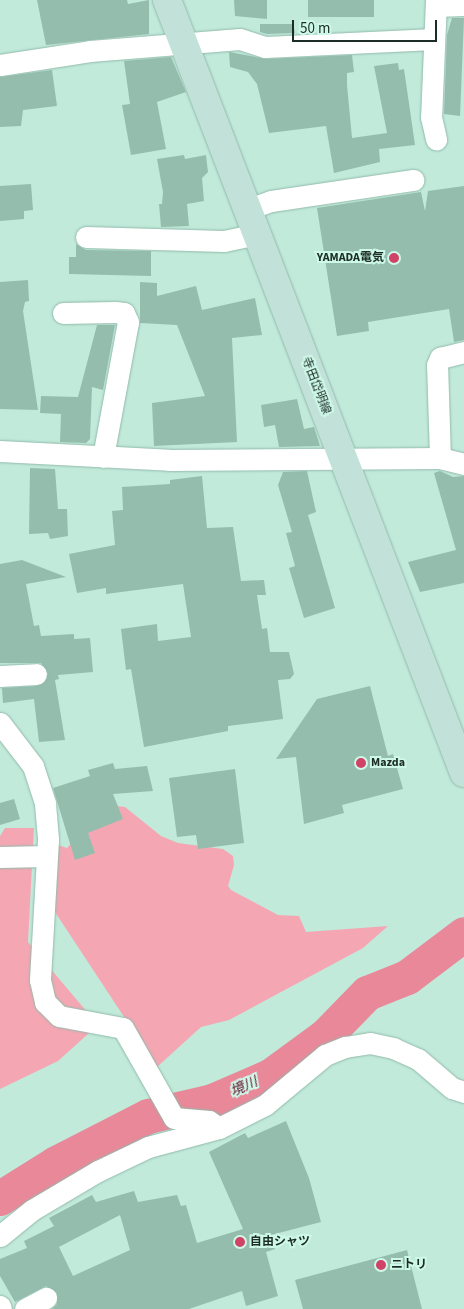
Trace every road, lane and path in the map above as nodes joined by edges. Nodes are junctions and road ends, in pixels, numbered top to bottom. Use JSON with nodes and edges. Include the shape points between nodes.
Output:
{"nodes":[{"id":1,"x":167,"y":0,"type":"edge"},
{"id":2,"x":436,"y":3,"type":"edge"},
{"id":3,"x":464,"y":5,"type":"edge"},
{"id":4,"x":434,"y":39,"type":"junction"},
{"id":5,"x":184,"y":44,"type":"junction"},
{"id":6,"x":0,"y":65,"type":"edge"},
{"id":7,"x":436,"y":139,"type":"dead end"},
{"id":8,"x":413,"y":180,"type":"dead end"},
{"id":9,"x":248,"y":209,"type":"junction"},
{"id":10,"x":257,"y":234,"type":"junction"},
{"id":11,"x":86,"y":237,"type":"dead end"},
{"id":12,"x":62,"y":313,"type":"dead end"},
{"id":13,"x":464,"y":352,"type":"edge"},
{"id":14,"x":0,"y":451,"type":"edge"},
{"id":15,"x":102,"y":457,"type":"junction"},
{"id":16,"x":344,"y":458,"type":"junction"},
{"id":17,"x":440,"y":458,"type":"junction"},
{"id":18,"x":464,"y":464,"type":"edge"},
{"id":19,"x":36,"y":674,"type":"dead end"},
{"id":20,"x":0,"y":676,"type":"edge"},
{"id":21,"x":0,"y":723,"type":"edge"},
{"id":22,"x":464,"y":773,"type":"edge"},
{"id":23,"x":47,"y":856,"type":"junction"},
{"id":24,"x":0,"y":857,"type":"edge"},
{"id":25,"x":464,"y":1092,"type":"edge"},
{"id":26,"x":219,"y":1128,"type":"junction"},
{"id":27,"x":0,"y":1236,"type":"edge"},
{"id":28,"x":46,"y":1298,"type":"dead end"},
{"id":29,"x":25,"y":1309,"type":"edge"}],
"edges":[{"from":1,"to":5,"type":"main road","name":"寺田岱明線"},
{"from":2,"to":3,"type":"street"},
{"from":2,"to":4,"type":"street"},
{"from":4,"to":5,"type":"street","via":[[303,47],[266,47],[240,39]]},
{"from":4,"to":7,"type":"street","via":[[431,117]]},
{"from":5,"to":6,"type":"street","via":[[90,51]]},
{"from":5,"to":9,"type":"main road","name":"寺田岱明線"},
{"from":8,"to":9,"type":"street","via":[[271,201]]},
{"from":9,"to":10,"type":"main road","name":"寺田岱明線"},
{"from":10,"to":11,"type":"street","via":[[224,241]]},
{"from":10,"to":16,"type":"main road","name":"寺田岱明線"},
{"from":12,"to":15,"type":"street","via":[[124,313],[128,322]]},
{"from":13,"to":17,"type":"street","via":[[440,358],[437,365]]},
{"from":14,"to":15,"type":"street"},
{"from":15,"to":16,"type":"street"},
{"from":16,"to":17,"type":"street"},
{"from":16,"to":22,"type":"main road","name":"寺田岱明線"},
{"from":17,"to":18,"type":"street"},
{"from":19,"to":20,"type":"street"},
{"from":21,"to":23,"type":"street","via":[[38,776],[45,804]]},
{"from":23,"to":24,"type":"street"},
{"from":23,"to":26,"type":"street","via":[[40,980],[45,1002],[59,1016],[123,1028],[174,1118],[209,1121]]},
{"from":25,"to":26,"type":"street","via":[[452,1088],[418,1059],[394,1048],[370,1043],[344,1047],[325,1055],[265,1105]]},
{"from":26,"to":27,"type":"street","via":[[148,1147],[98,1171],[32,1210]]},
{"from":28,"to":29,"type":"street"}]}
